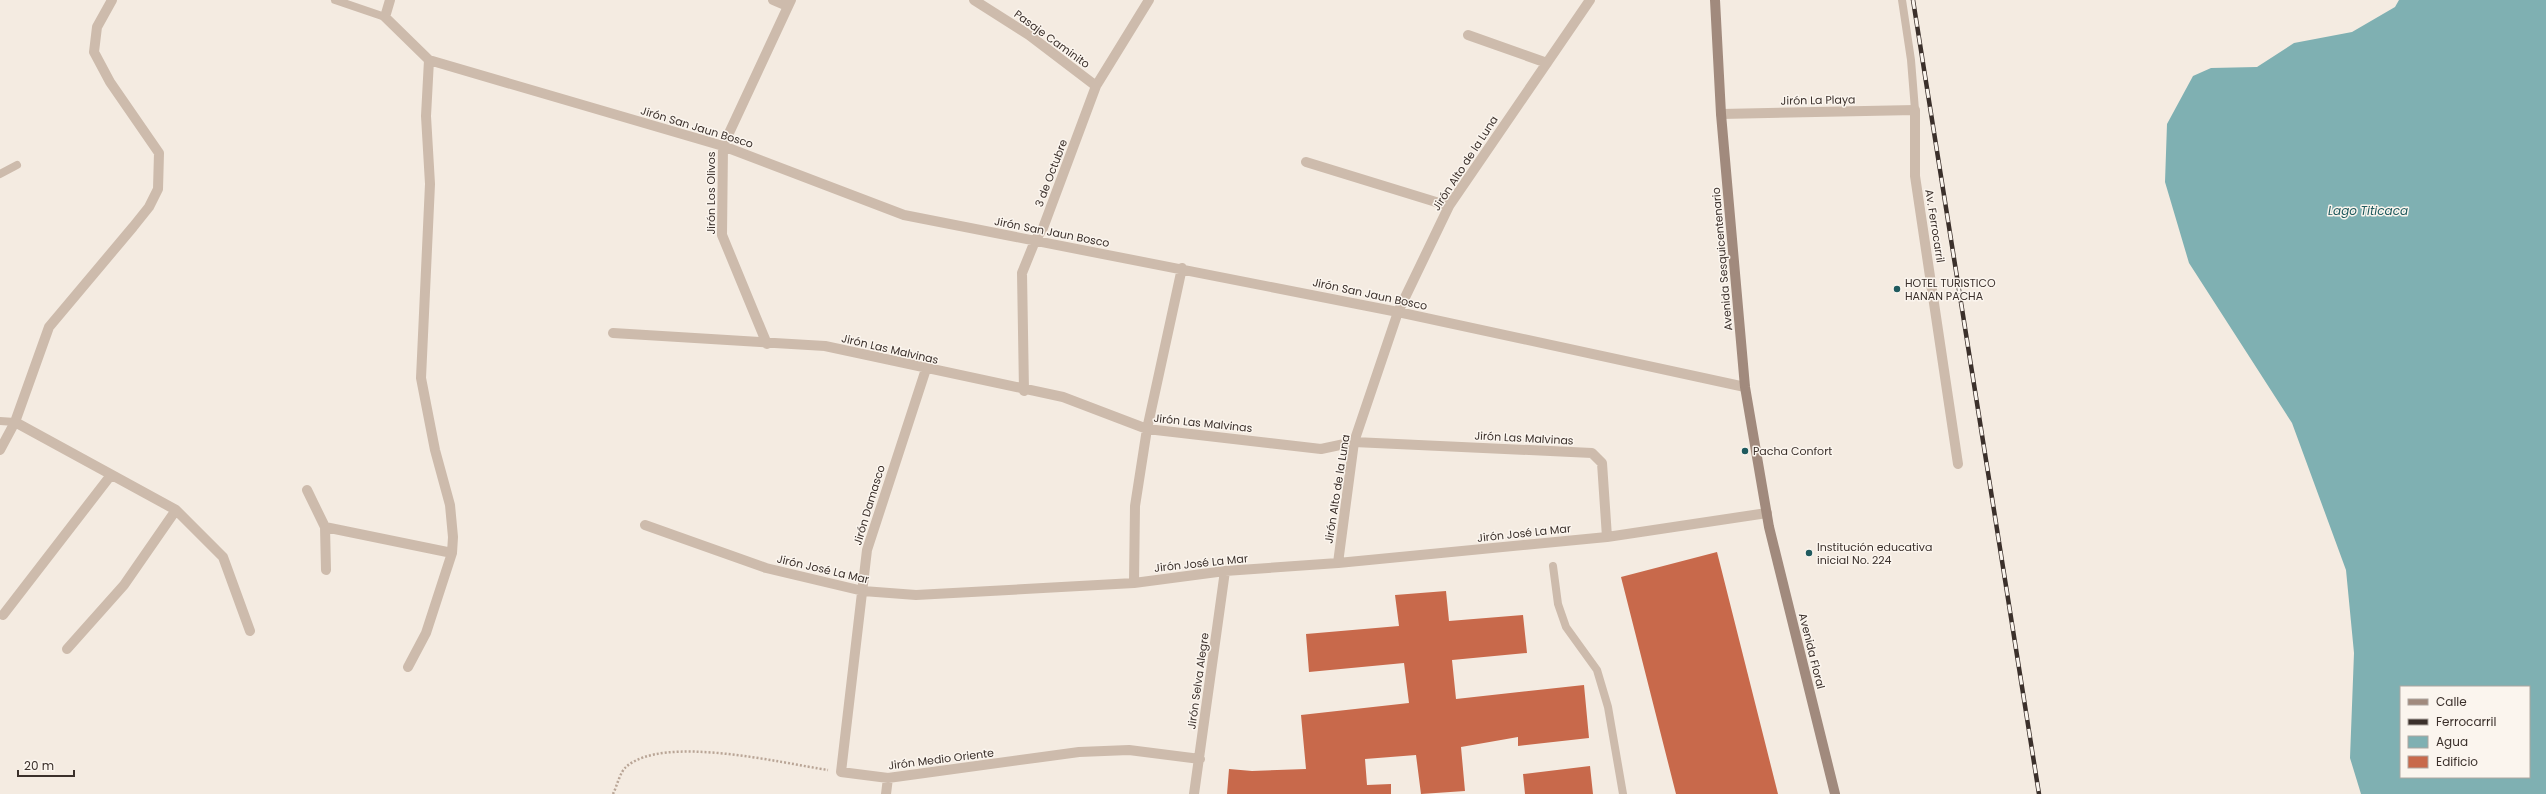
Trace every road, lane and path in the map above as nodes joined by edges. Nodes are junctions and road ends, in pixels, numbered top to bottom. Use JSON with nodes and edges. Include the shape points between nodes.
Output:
{"nodes":[{"id":1,"x":112,"y":0,"type":"edge"},
{"id":2,"x":335,"y":0,"type":"edge"},
{"id":3,"x":390,"y":0,"type":"edge"},
{"id":4,"x":773,"y":0,"type":"edge"},
{"id":5,"x":974,"y":0,"type":"edge"},
{"id":6,"x":1149,"y":0,"type":"edge"},
{"id":7,"x":1590,"y":0,"type":"edge"},
{"id":8,"x":1715,"y":0,"type":"edge"},
{"id":9,"x":1902,"y":0,"type":"edge"},
{"id":10,"x":789,"y":3,"type":"edge"},
{"id":11,"x":385,"y":17,"type":"junction"},
{"id":12,"x":1468,"y":35,"type":"dead end"},
{"id":13,"x":428,"y":60,"type":"junction"},
{"id":14,"x":1547,"y":63,"type":"junction"},
{"id":15,"x":1096,"y":86,"type":"junction"},
{"id":16,"x":1915,"y":110,"type":"junction"},
{"id":17,"x":1721,"y":114,"type":"junction"},
{"id":18,"x":723,"y":146,"type":"junction"},
{"id":19,"x":1306,"y":162,"type":"dead end"},
{"id":20,"x":17,"y":165,"type":"dead end"},
{"id":21,"x":0,"y":174,"type":"edge"},
{"id":22,"x":1449,"y":206,"type":"junction"},
{"id":23,"x":1035,"y":241,"type":"junction"},
{"id":24,"x":1182,"y":268,"type":"junction"},
{"id":25,"x":1398,"y":312,"type":"junction"},
{"id":26,"x":614,"y":333,"type":"dead end"},
{"id":27,"x":767,"y":344,"type":"junction"},
{"id":28,"x":926,"y":369,"type":"junction"},
{"id":29,"x":1745,"y":388,"type":"junction"},
{"id":30,"x":1024,"y":390,"type":"junction"},
{"id":31,"x":0,"y":421,"type":"edge"},
{"id":32,"x":15,"y":422,"type":"junction"},
{"id":33,"x":1147,"y":429,"type":"junction"},
{"id":34,"x":1354,"y":442,"type":"junction"},
{"id":35,"x":0,"y":450,"type":"edge"},
{"id":36,"x":1958,"y":464,"type":"dead end"},
{"id":37,"x":111,"y":475,"type":"junction"},
{"id":38,"x":307,"y":490,"type":"dead end"},
{"id":39,"x":176,"y":510,"type":"junction"},
{"id":40,"x":1767,"y":513,"type":"junction"},
{"id":41,"x":646,"y":525,"type":"dead end"},
{"id":42,"x":325,"y":527,"type":"junction"},
{"id":43,"x":1607,"y":537,"type":"junction"},
{"id":44,"x":452,"y":553,"type":"junction"},
{"id":45,"x":1338,"y":563,"type":"junction"},
{"id":46,"x":1553,"y":566,"type":"dead end"},
{"id":47,"x":326,"y":570,"type":"dead end"},
{"id":48,"x":1225,"y":571,"type":"junction"},
{"id":49,"x":1134,"y":582,"type":"junction"},
{"id":50,"x":863,"y":591,"type":"junction"},
{"id":51,"x":3,"y":615,"type":"dead end"},
{"id":52,"x":250,"y":631,"type":"dead end"},
{"id":53,"x":67,"y":649,"type":"dead end"},
{"id":54,"x":408,"y":667,"type":"dead end"},
{"id":55,"x":1200,"y":759,"type":"junction"},
{"id":56,"x":841,"y":772,"type":"junction"},
{"id":57,"x":888,"y":778,"type":"junction"},
{"id":58,"x":613,"y":794,"type":"edge"},
{"id":59,"x":886,"y":794,"type":"edge"},
{"id":60,"x":1194,"y":794,"type":"edge"},
{"id":61,"x":1623,"y":794,"type":"edge"},
{"id":62,"x":1835,"y":794,"type":"edge"}],
"edges":[{"from":1,"to":32,"type":"street","via":[[97,27],[94,52],[110,82],[159,153],[158,189],[141,217],[49,327]]},
{"from":2,"to":11,"type":"lane"},
{"from":3,"to":11,"type":"street"},
{"from":4,"to":10,"type":"street"},
{"from":5,"to":15,"type":"street","name":"Pasaje Caminito","via":[[1029,35]]},
{"from":6,"to":15,"type":"street","name":"3 de Octubre"},
{"from":7,"to":14,"type":"street","name":"Jirón Alto de la Luna"},
{"from":8,"to":17,"type":"street","name":"Avenida Sesquicentenario"},
{"from":9,"to":16,"type":"lane"},
{"from":10,"to":18,"type":"street","name":"Jirón Los Olivos"},
{"from":11,"to":13,"type":"street","name":"Jirón San Jaun Bosco"},
{"from":12,"to":14,"type":"street"},
{"from":13,"to":18,"type":"street","name":"Jirón San Jaun Bosco"},
{"from":13,"to":44,"type":"street","via":[[426,116],[430,184],[421,378],[435,450],[450,505],[454,537]]},
{"from":14,"to":22,"type":"street","name":"Jirón Alto de la Luna"},
{"from":15,"to":23,"type":"street","name":"3 de Octubre","via":[[1043,228]]},
{"from":16,"to":17,"type":"street","name":"Jirón La Playa"},
{"from":16,"to":36,"type":"street","name":"Av. Ferrocarril","via":[[1915,176]]},
{"from":17,"to":29,"type":"street","name":"Avenida Sesquicentenario"},
{"from":18,"to":23,"type":"street","name":"Jirón San Jaun Bosco","via":[[904,215]]},
{"from":18,"to":27,"type":"street","name":"Jirón Los Olivos","via":[[722,235]]},
{"from":19,"to":22,"type":"street"},
{"from":20,"to":21,"type":"lane"},
{"from":22,"to":25,"type":"street","name":"Jirón Alto de la Luna"},
{"from":23,"to":24,"type":"street","name":"Jirón San Jaun Bosco"},
{"from":23,"to":30,"type":"street","name":"3 de Octubre","via":[[1022,273]]},
{"from":24,"to":25,"type":"street","name":"Jirón San Jaun Bosco"},
{"from":24,"to":33,"type":"street"},
{"from":25,"to":29,"type":"street","name":"Jirón San Jaun Bosco"},
{"from":25,"to":34,"type":"street","name":"Jirón Alto de la Luna"},
{"from":26,"to":27,"type":"street","name":"Jirón Las Malvinas"},
{"from":27,"to":28,"type":"street","name":"Jirón Las Malvinas","via":[[825,346]]},
{"from":28,"to":30,"type":"street","name":"Jirón Las Malvinas"},
{"from":28,"to":50,"type":"street","name":"Jirón Damasco","via":[[868,550]]},
{"from":29,"to":40,"type":"street","name":"Avenida Sesquicentenario"},
{"from":30,"to":33,"type":"street","name":"Jirón Las Malvinas","via":[[1062,397]]},
{"from":31,"to":32,"type":"lane"},
{"from":32,"to":35,"type":"street"},
{"from":32,"to":37,"type":"street"},
{"from":33,"to":34,"type":"street","name":"Jirón Las Malvinas","via":[[1321,449]]},
{"from":33,"to":49,"type":"street","via":[[1135,506]]},
{"from":34,"to":43,"type":"street","name":"Jirón Las Malvinas","via":[[1592,453],[1602,463]]},
{"from":34,"to":45,"type":"street","name":"Jirón Alto de la Luna"},
{"from":37,"to":39,"type":"street"},
{"from":37,"to":51,"type":"street"},
{"from":38,"to":42,"type":"street"},
{"from":39,"to":52,"type":"street","via":[[223,557]]},
{"from":39,"to":53,"type":"street","via":[[124,585]]},
{"from":40,"to":43,"type":"street","name":"Jirón José La Mar"},
{"from":40,"to":62,"type":"street","name":"Avenida Floral"},
{"from":41,"to":50,"type":"street","name":"Jirón José La Mar","via":[[766,568]]},
{"from":42,"to":44,"type":"street"},
{"from":42,"to":47,"type":"street"},
{"from":43,"to":45,"type":"street","name":"Jirón José La Mar"},
{"from":44,"to":54,"type":"street","via":[[426,633]]},
{"from":45,"to":48,"type":"street","name":"Jirón José La Mar"},
{"from":46,"to":61,"type":"lane","via":[[1558,604],[1566,627],[1597,670],[1608,707]]},
{"from":48,"to":49,"type":"street","name":"Jirón José La Mar"},
{"from":48,"to":55,"type":"street","name":"Jirón Selva Alegre"},
{"from":49,"to":50,"type":"street","name":"Jirón José La Mar","via":[[916,595]]},
{"from":50,"to":56,"type":"street","name":"Jirón Damasco"},
{"from":55,"to":57,"type":"street","name":"Jirón Medio Oriente","via":[[1129,750],[1080,752]]},
{"from":55,"to":60,"type":"street","name":"Jirón Selva Alegre"},
{"from":56,"to":57,"type":"street","name":"Jirón Medio Oriente"},
{"from":56,"to":58,"type":"path","via":[[693,750],[660,753],[639,758],[625,768]]},
{"from":57,"to":59,"type":"street"}]}
